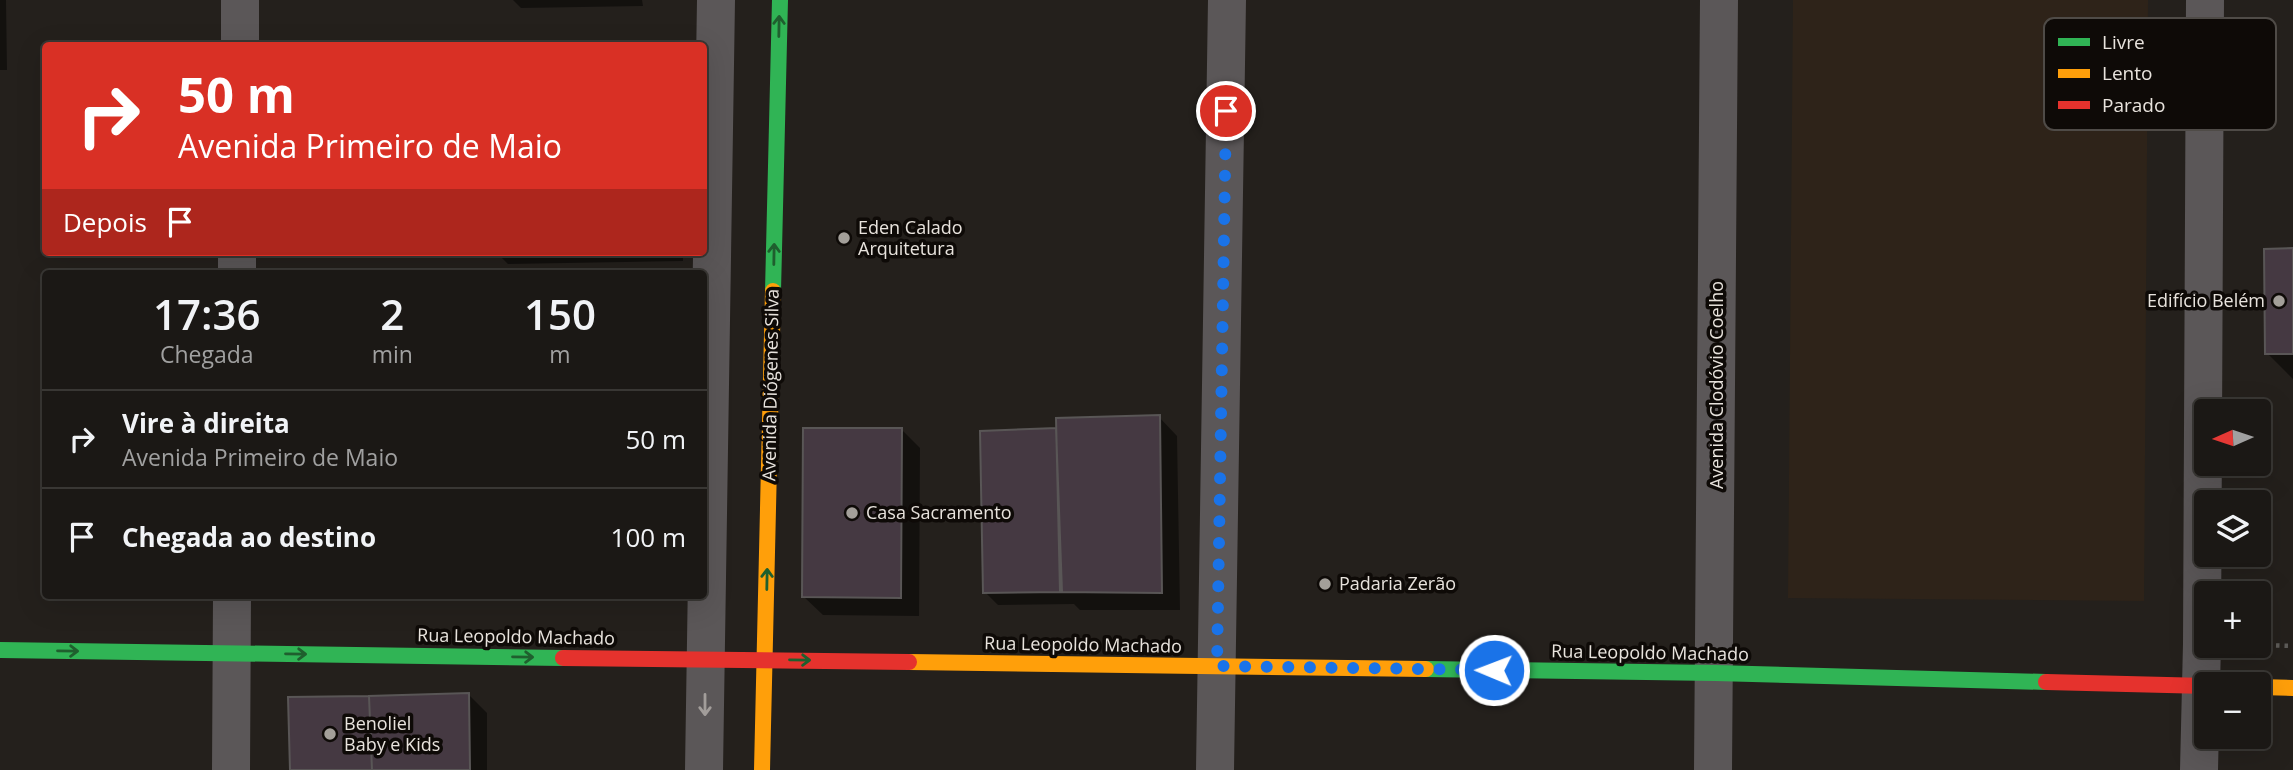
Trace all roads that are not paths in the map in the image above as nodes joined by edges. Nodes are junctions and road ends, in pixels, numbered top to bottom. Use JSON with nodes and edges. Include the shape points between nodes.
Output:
{"nodes":[{"id":1,"x":240,"y":0,"type":"edge"},
{"id":2,"x":716,"y":0,"type":"edge"},
{"id":3,"x":780,"y":0,"type":"edge"},
{"id":4,"x":1227,"y":0,"type":"edge"},
{"id":5,"x":1719,"y":0,"type":"edge"},
{"id":6,"x":2205,"y":0,"type":"edge"},
{"id":7,"x":2205,"y":18,"type":"edge"},
{"id":8,"x":240,"y":42,"type":"edge"},
{"id":9,"x":2205,"y":130,"type":"edge"},
{"id":10,"x":707,"y":539,"type":"edge"},
{"id":11,"x":232,"y":599,"type":"edge"},
{"id":12,"x":706,"y":599,"type":"edge"},
{"id":13,"x":0,"y":650,"type":"edge"},
{"id":14,"x":232,"y":653,"type":"junction"},
{"id":15,"x":705,"y":659,"type":"junction"},
{"id":16,"x":765,"y":659,"type":"junction"},
{"id":17,"x":1217,"y":666,"type":"junction"},
{"id":18,"x":2204,"y":672,"type":"edge"},
{"id":19,"x":1715,"y":673,"type":"junction"},
{"id":20,"x":2194,"y":686,"type":"edge"},
{"id":21,"x":2271,"y":687,"type":"edge"},
{"id":22,"x":2293,"y":688,"type":"edge"},
{"id":23,"x":2200,"y":749,"type":"edge"},
{"id":24,"x":231,"y":770,"type":"edge"},
{"id":25,"x":704,"y":770,"type":"edge"},
{"id":26,"x":762,"y":770,"type":"edge"},
{"id":27,"x":1215,"y":770,"type":"edge"},
{"id":28,"x":1713,"y":770,"type":"edge"},
{"id":29,"x":2199,"y":770,"type":"edge"}],
"edges":[{"from":1,"to":8,"type":"street"},
{"from":2,"to":10,"type":"street"},
{"from":16,"to":3,"type":"main road","name":"Avenida Diógenes Silva","one_way":true},
{"from":4,"to":17,"type":"street"},
{"from":5,"to":19,"type":"street","name":"Avenida Clodóvio Coelho"},
{"from":6,"to":7,"type":"street"},
{"from":9,"to":18,"type":"street"},
{"from":11,"to":14,"type":"street"},
{"from":12,"to":15,"type":"street"},
{"from":13,"to":14,"type":"main road","name":"Rua Leopoldo Machado","one_way":true},
{"from":14,"to":15,"type":"main road","name":"Rua Leopoldo Machado","one_way":true},
{"from":14,"to":24,"type":"street"},
{"from":15,"to":16,"type":"main road","name":"Rua Leopoldo Machado"},
{"from":15,"to":25,"type":"street","one_way":true},
{"from":16,"to":17,"type":"main road","name":"Rua Leopoldo Machado","one_way":true},
{"from":16,"to":26,"type":"main road","name":"Avenida Diógenes Silva"},
{"from":17,"to":19,"type":"main road","name":"Rua Leopoldo Machado"},
{"from":17,"to":27,"type":"street"},
{"from":19,"to":20,"type":"main road","name":"Rua Leopoldo Machado"},
{"from":19,"to":28,"type":"street","name":"Avenida Clodóvio Coelho"},
{"from":21,"to":22,"type":"main road"},
{"from":23,"to":29,"type":"street"}]}
